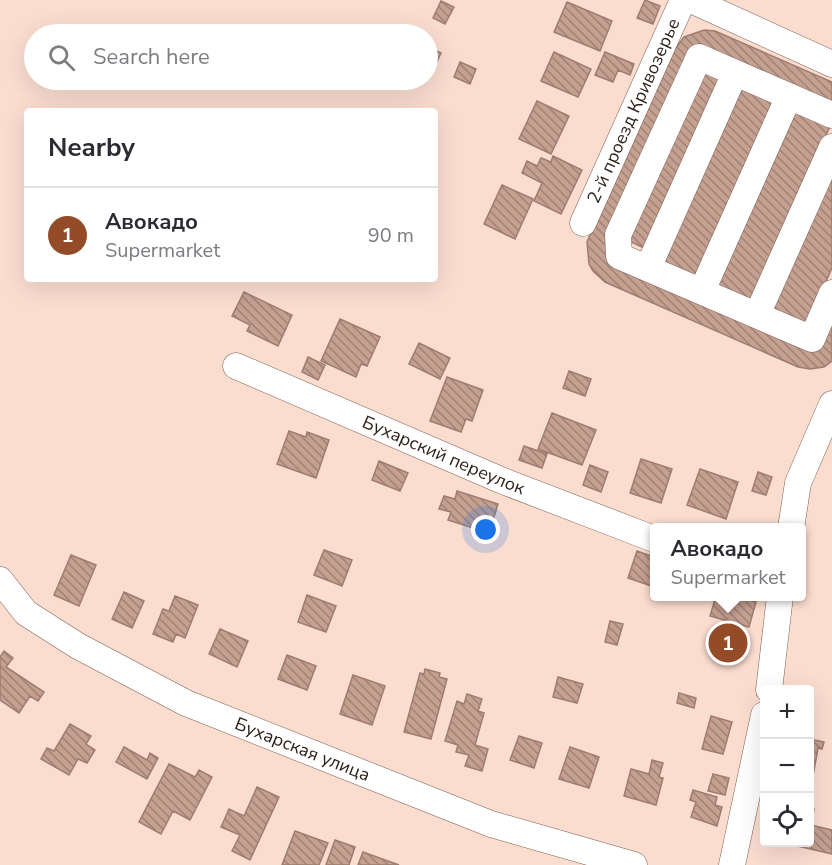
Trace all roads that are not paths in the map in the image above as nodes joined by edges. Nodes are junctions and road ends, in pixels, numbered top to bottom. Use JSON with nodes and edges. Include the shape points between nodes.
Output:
{"nodes":[{"id":1,"x":683,"y":0,"type":"edge"},
{"id":2,"x":691,"y":0,"type":"edge"},
{"id":3,"x":832,"y":64,"type":"edge"},
{"id":4,"x":735,"y":73,"type":"junction"},
{"id":5,"x":789,"y":96,"type":"junction"},
{"id":6,"x":832,"y":115,"type":"edge"},
{"id":7,"x":832,"y":147,"type":"edge"},
{"id":8,"x":583,"y":223,"type":"dead end"},
{"id":9,"x":648,"y":268,"type":"junction"},
{"id":10,"x":702,"y":291,"type":"junction"},
{"id":11,"x":832,"y":293,"type":"edge"},
{"id":12,"x":757,"y":315,"type":"junction"},
{"id":13,"x":236,"y":366,"type":"dead end"},
{"id":14,"x":832,"y":404,"type":"edge"},
{"id":15,"x":792,"y":523,"type":"edge"},
{"id":16,"x":650,"y":537,"type":"edge"},
{"id":17,"x":0,"y":580,"type":"edge"},
{"id":18,"x":780,"y":601,"type":"edge"},
{"id":19,"x":770,"y":685,"type":"edge"},
{"id":20,"x":760,"y":738,"type":"edge"},
{"id":21,"x":634,"y":865,"type":"edge"},
{"id":22,"x":732,"y":865,"type":"edge"}],
"edges":[{"from":1,"to":8,"type":"street","name":"2-й проезд Кривозерье"},
{"from":2,"to":3,"type":"street"},
{"from":4,"to":5,"type":"street"},
{"from":4,"to":9,"type":"street"},
{"from":4,"to":9,"type":"street","via":[[699,57],[618,235],[619,256]]},
{"from":5,"to":6,"type":"street"},
{"from":5,"to":10,"type":"street"},
{"from":7,"to":12,"type":"street"},
{"from":9,"to":10,"type":"street"},
{"from":10,"to":12,"type":"street"},
{"from":11,"to":12,"type":"street","via":[[812,339]]},
{"from":13,"to":16,"type":"street","name":"Бухарский переулок","via":[[503,481]]},
{"from":14,"to":15,"type":"street","via":[[798,483]]},
{"from":17,"to":21,"type":"street","name":"Бухарская улица","via":[[26,613],[78,646],[186,703],[491,824]]},
{"from":18,"to":19,"type":"street"},
{"from":20,"to":22,"type":"street"}]}
